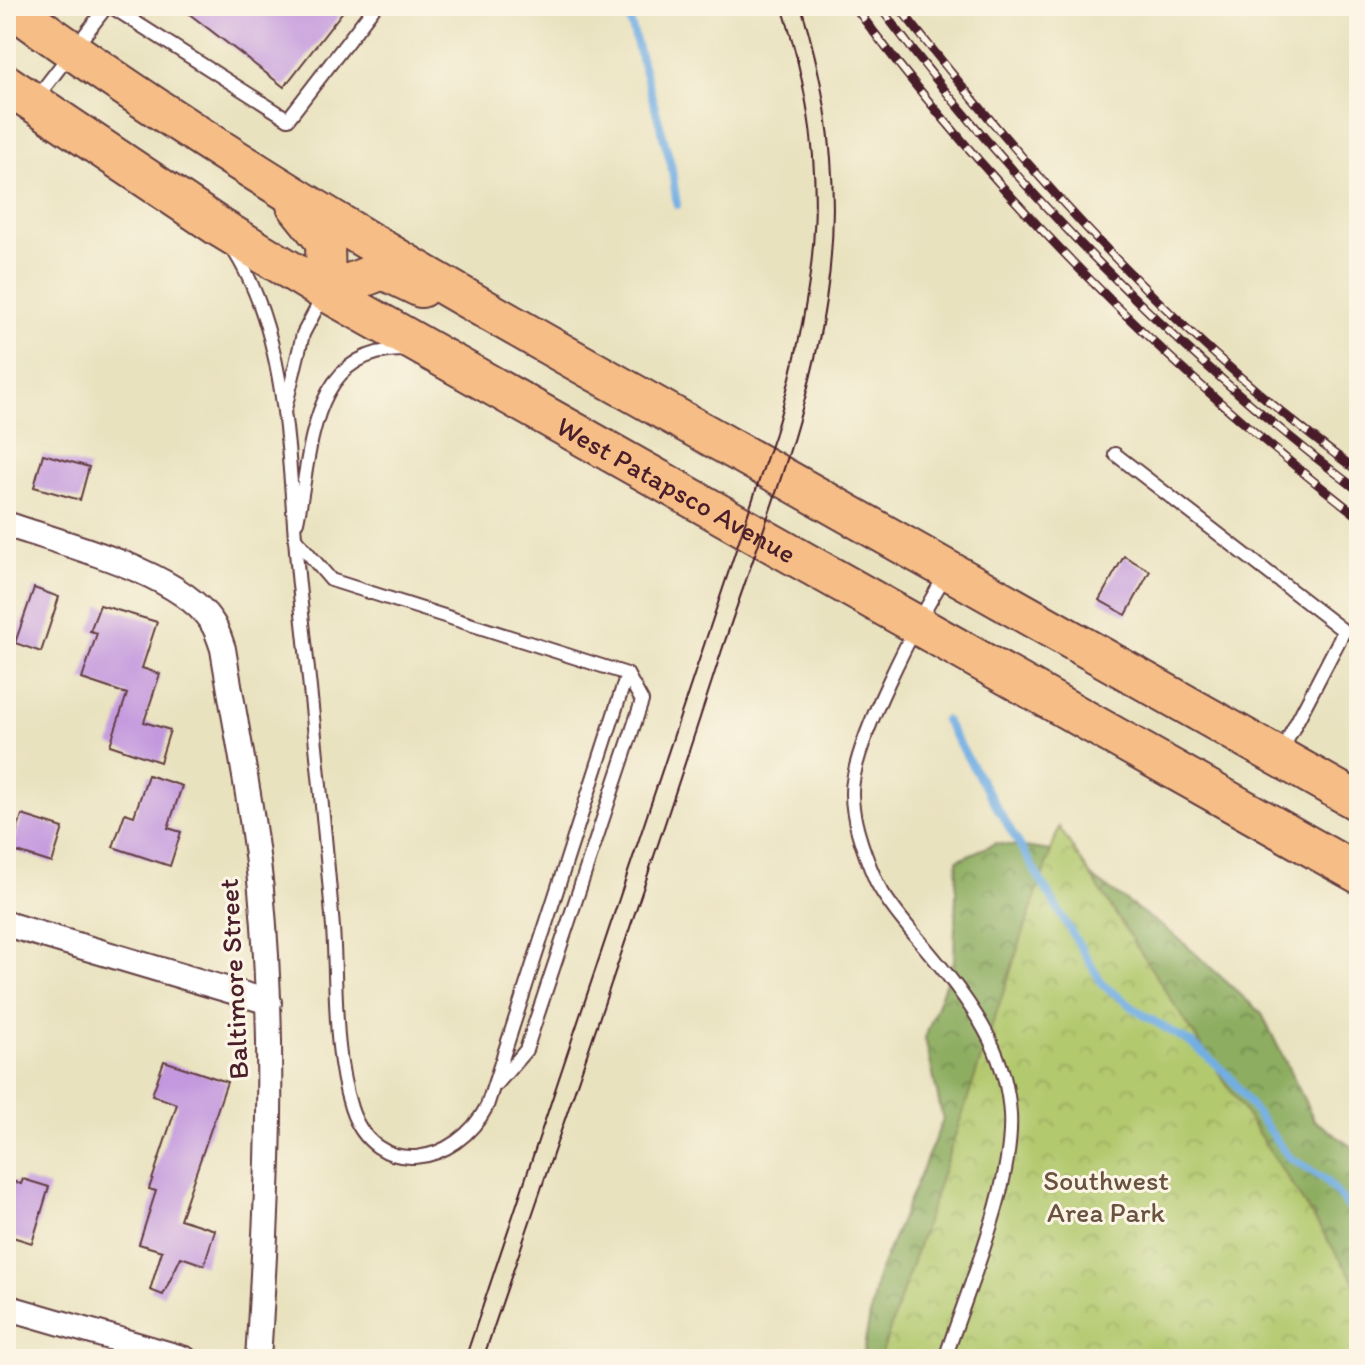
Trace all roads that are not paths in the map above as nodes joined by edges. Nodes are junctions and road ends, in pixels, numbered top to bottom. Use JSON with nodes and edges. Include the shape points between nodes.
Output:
{"nodes":[{"id":1,"x":10,"y":6,"type":"edge"},
{"id":2,"x":108,"y":6,"type":"edge"},
{"id":3,"x":375,"y":6,"type":"edge"},
{"id":4,"x":72,"y":51,"type":"junction"},
{"id":5,"x":19,"y":94,"type":"edge"},
{"id":6,"x":283,"y":188,"type":"junction"},
{"id":7,"x":219,"y":227,"type":"junction"},
{"id":8,"x":326,"y":292,"type":"junction"},
{"id":9,"x":427,"y":351,"type":"junction"},
{"id":10,"x":584,"y":366,"type":"junction"},
{"id":11,"x":283,"y":417,"type":"junction"},
{"id":12,"x":1115,"y":454,"type":"dead end"},
{"id":13,"x":6,"y":524,"type":"edge"},
{"id":14,"x":294,"y":537,"type":"junction"},
{"id":15,"x":949,"y":570,"type":"junction"},
{"id":16,"x":916,"y":623,"type":"junction"},
{"id":17,"x":627,"y":674,"type":"junction"},
{"id":18,"x":1278,"y":756,"type":"junction"},
{"id":19,"x":1359,"y":802,"type":"edge"},
{"id":20,"x":1359,"y":874,"type":"edge"},
{"id":21,"x":6,"y":924,"type":"edge"},
{"id":22,"x":269,"y":1002,"type":"junction"},
{"id":23,"x":493,"y":1090,"type":"junction"},
{"id":24,"x":6,"y":1307,"type":"edge"},
{"id":25,"x":185,"y":1359,"type":"edge"},
{"id":26,"x":258,"y":1359,"type":"edge"},
{"id":27,"x":945,"y":1359,"type":"edge"}],
"edges":[{"from":1,"to":4,"type":"main road"},
{"from":2,"to":3,"type":"lane","via":[[288,119]]},
{"from":2,"to":4,"type":"lane"},
{"from":4,"to":5,"type":"lane"},
{"from":4,"to":6,"type":"main road"},
{"from":5,"to":7,"type":"main road","name":"West Patapsco Avenue"},
{"from":6,"to":8,"type":"main road","via":[[325,241]]},
{"from":6,"to":10,"type":"main road"},
{"from":7,"to":8,"type":"main road","name":"West Patapsco Avenue"},
{"from":7,"to":11,"type":"lane","via":[[261,301]]},
{"from":8,"to":9,"type":"main road","name":"West Patapsco Avenue"},
{"from":8,"to":10,"type":"main road","via":[[388,270],[552,361]]},
{"from":8,"to":11,"type":"lane","via":[[303,334]]},
{"from":9,"to":14,"type":"lane","via":[[368,353],[331,382],[318,418]]},
{"from":9,"to":16,"type":"main road","name":"West Patapsco Avenue"},
{"from":10,"to":15,"type":"main road"},
{"from":11,"to":14,"type":"lane"},
{"from":12,"to":18,"type":"lane","via":[[1344,631]]},
{"from":13,"to":22,"type":"street","name":"Baltimore Street","via":[[149,574],[176,588],[212,621],[223,649],[261,887]]},
{"from":14,"to":17,"type":"lane","via":[[331,580]]},
{"from":14,"to":23,"type":"lane","via":[[340,1041],[351,1107],[372,1142],[404,1155],[432,1157],[468,1135]]},
{"from":15,"to":16,"type":"lane"},
{"from":15,"to":18,"type":"main road"},
{"from":16,"to":20,"type":"main road","name":"West Patapsco Avenue"},
{"from":16,"to":27,"type":"lane","via":[[856,764],[855,818],[877,883],[971,1005],[991,1040],[1004,1073],[1010,1113],[1009,1152]]},
{"from":17,"to":23,"type":"lane"},
{"from":17,"to":23,"type":"lane","via":[[642,701],[526,1050]]},
{"from":18,"to":19,"type":"main road"},
{"from":21,"to":22,"type":"street"},
{"from":22,"to":26,"type":"street","name":"Baltimore Street","via":[[269,1149]]},
{"from":24,"to":25,"type":"street"}]}
